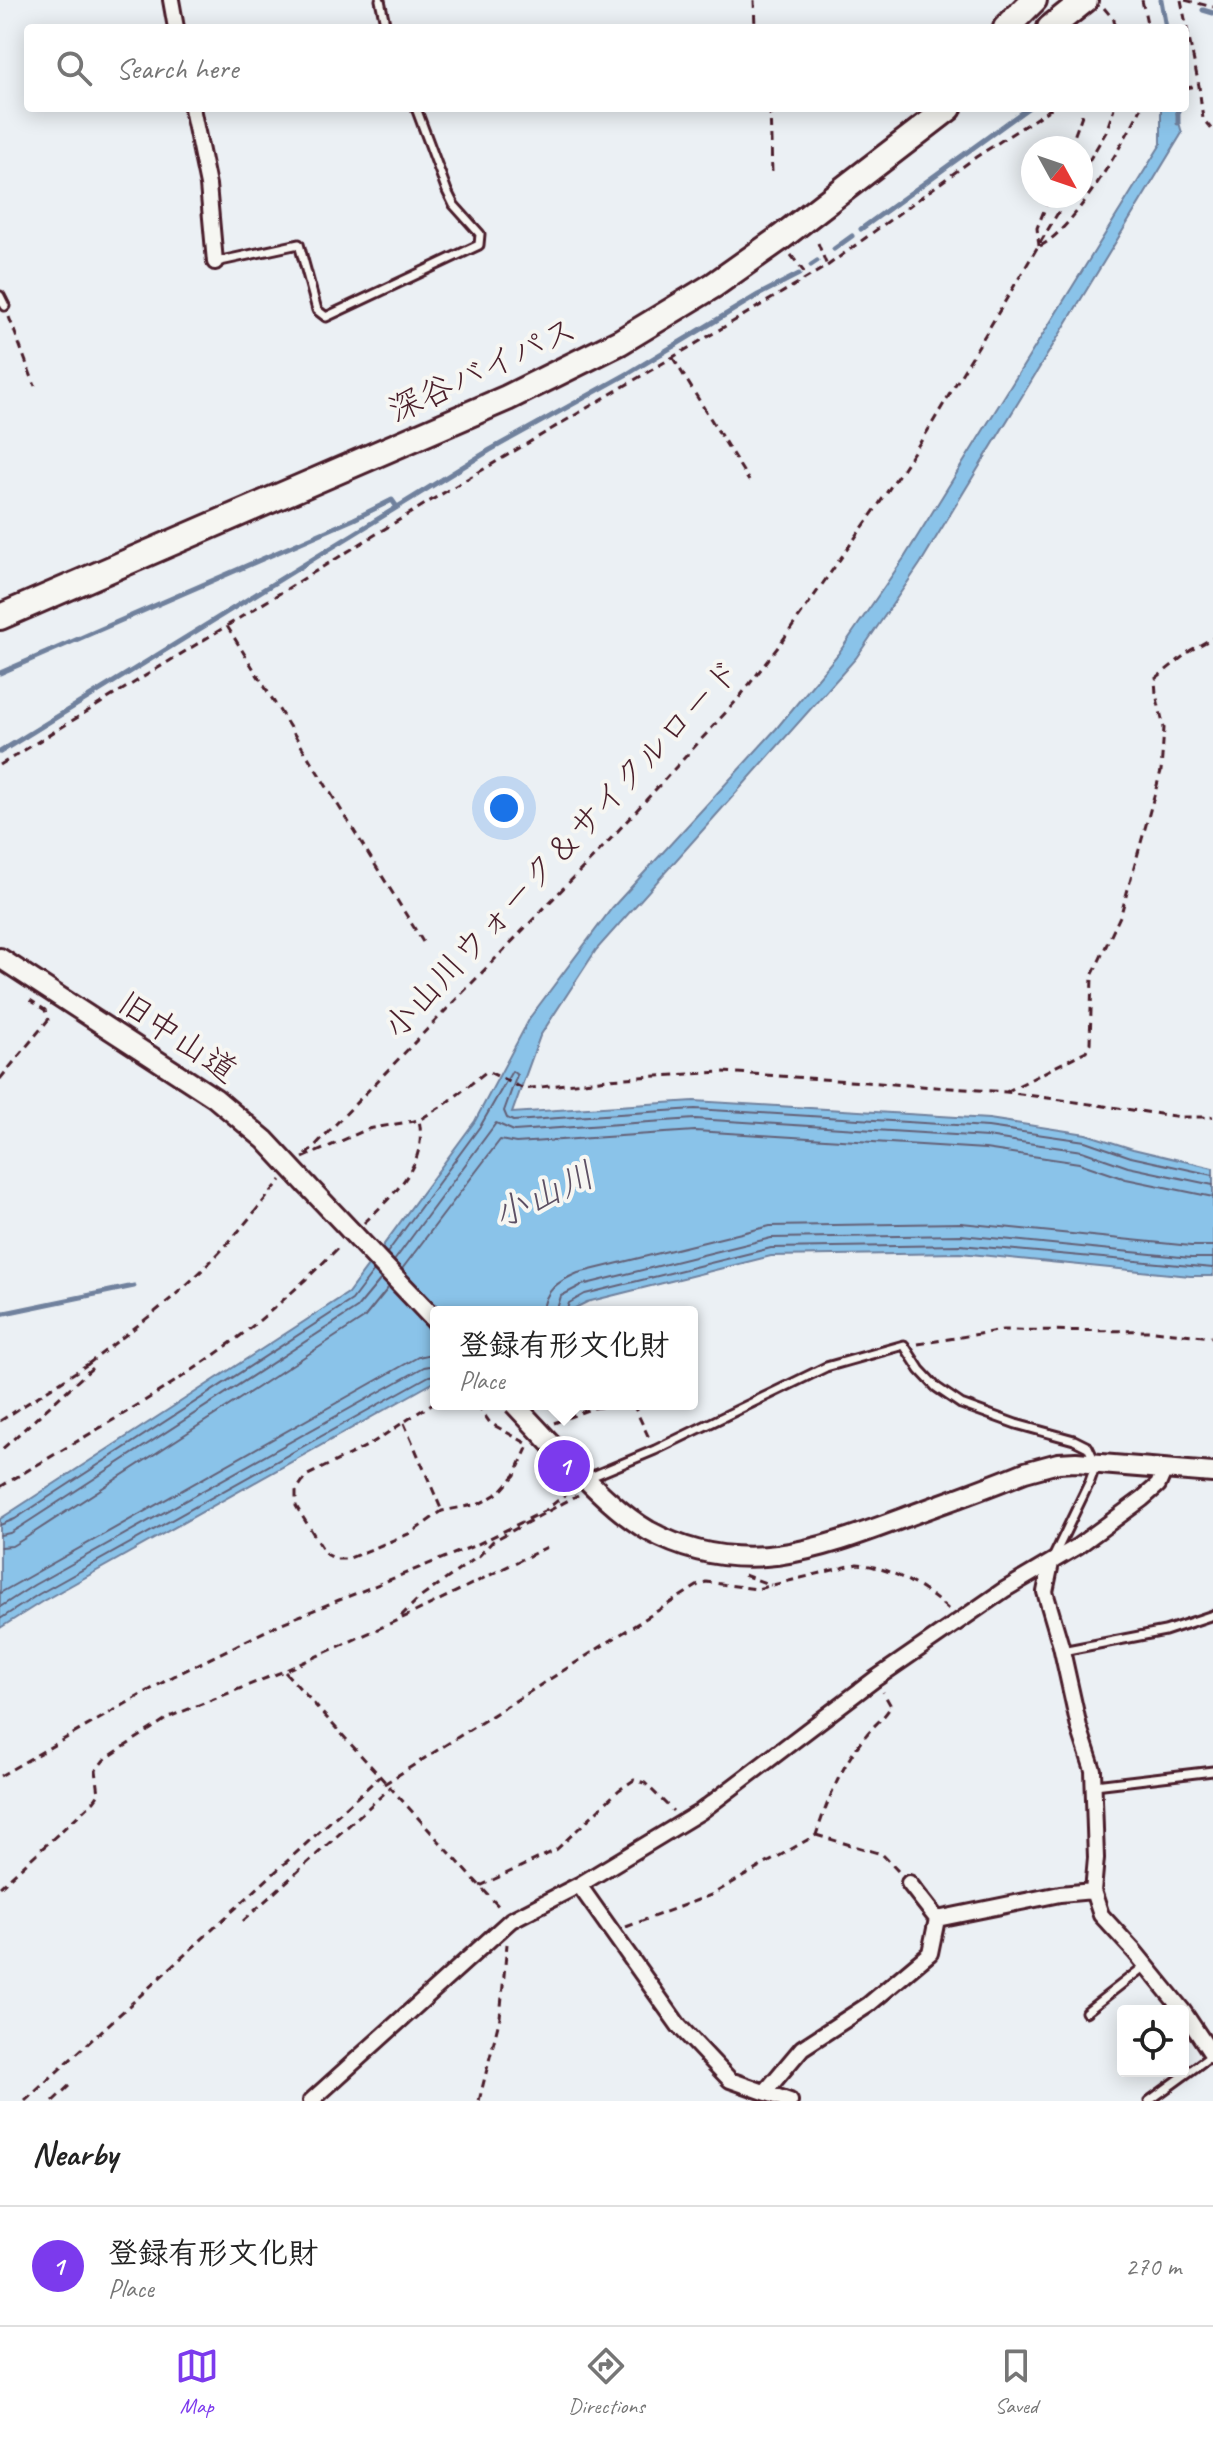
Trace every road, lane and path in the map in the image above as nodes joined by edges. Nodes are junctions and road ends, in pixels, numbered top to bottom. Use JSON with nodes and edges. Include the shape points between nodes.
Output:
{"nodes":[{"id":1,"x":171,"y":0,"type":"edge"},
{"id":2,"x":380,"y":0,"type":"edge"},
{"id":3,"x":754,"y":0,"type":"edge"},
{"id":4,"x":1034,"y":0,"type":"edge"},
{"id":5,"x":1142,"y":0,"type":"edge"},
{"id":6,"x":1183,"y":0,"type":"edge"},
{"id":7,"x":1094,"y":3,"type":"edge"},
{"id":8,"x":1213,"y":7,"type":"edge"},
{"id":9,"x":175,"y":24,"type":"edge"},
{"id":10,"x":385,"y":24,"type":"edge"},
{"id":11,"x":755,"y":24,"type":"edge"},
{"id":12,"x":1010,"y":24,"type":"edge"},
{"id":13,"x":1057,"y":24,"type":"edge"},
{"id":14,"x":1114,"y":24,"type":"edge"},
{"id":15,"x":1147,"y":24,"type":"edge"},
{"id":16,"x":1187,"y":24,"type":"edge"},
{"id":17,"x":1189,"y":32,"type":"edge"},
{"id":18,"x":1199,"y":86,"type":"junction"},
{"id":19,"x":1189,"y":88,"type":"edge"},
{"id":20,"x":193,"y":112,"type":"edge"},
{"id":21,"x":417,"y":112,"type":"edge"},
{"id":22,"x":770,"y":112,"type":"edge"},
{"id":23,"x":917,"y":112,"type":"edge"},
{"id":24,"x":944,"y":112,"type":"edge"},
{"id":25,"x":1046,"y":112,"type":"edge"},
{"id":26,"x":1082,"y":112,"type":"edge"},
{"id":27,"x":1113,"y":112,"type":"edge"},
{"id":28,"x":1139,"y":112,"type":"edge"},
{"id":29,"x":1213,"y":131,"type":"edge"},
{"id":30,"x":1074,"y":136,"type":"edge"},
{"id":31,"x":1093,"y":154,"type":"edge"},
{"id":32,"x":772,"y":173,"type":"dead end"},
{"id":33,"x":1045,"y":208,"type":"edge"},
{"id":34,"x":1061,"y":208,"type":"edge"},
{"id":35,"x":818,"y":243,"type":"dead end"},
{"id":36,"x":784,"y":245,"type":"junction"},
{"id":37,"x":1039,"y":246,"type":"junction"},
{"id":38,"x":215,"y":262,"type":"joint"},
{"id":39,"x":827,"y":266,"type":"junction"},
{"id":40,"x":808,"y":277,"type":"junction"},
{"id":41,"x":0,"y":296,"type":"edge"},
{"id":42,"x":5,"y":306,"type":"joint"},
{"id":43,"x":673,"y":358,"type":"junction"},
{"id":44,"x":35,"y":386,"type":"dead end"},
{"id":45,"x":749,"y":481,"type":"dead end"},
{"id":46,"x":0,"y":617,"type":"edge"},
{"id":47,"x":227,"y":626,"type":"junction"},
{"id":48,"x":1213,"y":638,"type":"edge"},
{"id":49,"x":0,"y":765,"type":"edge"},
{"id":50,"x":423,"y":942,"type":"dead end"},
{"id":51,"x":0,"y":958,"type":"edge"},
{"id":52,"x":22,"y":995,"type":"dead end"},
{"id":53,"x":0,"y":1079,"type":"edge"},
{"id":54,"x":1006,"y":1092,"type":"junction"},
{"id":55,"x":1213,"y":1117,"type":"edge"},
{"id":56,"x":419,"y":1120,"type":"junction"},
{"id":57,"x":280,"y":1181,"type":"dead end"},
{"id":58,"x":359,"y":1228,"type":"dead end"},
{"id":59,"x":349,"y":1238,"type":"dead end"},
{"id":60,"x":430,"y":1315,"type":"edge"},
{"id":61,"x":1213,"y":1337,"type":"edge"},
{"id":62,"x":904,"y":1345,"type":"junction"},
{"id":63,"x":88,"y":1364,"type":"junction"},
{"id":64,"x":430,"y":1405,"type":"edge"},
{"id":65,"x":481,"y":1410,"type":"edge"},
{"id":66,"x":520,"y":1410,"type":"edge"},
{"id":67,"x":553,"y":1410,"type":"edge"},
{"id":68,"x":588,"y":1410,"type":"edge"},
{"id":69,"x":633,"y":1410,"type":"edge"},
{"id":70,"x":561,"y":1420,"type":"junction"},
{"id":71,"x":0,"y":1421,"type":"edge"},
{"id":72,"x":404,"y":1423,"type":"junction"},
{"id":73,"x":551,"y":1424,"type":"dead end"},
{"id":74,"x":533,"y":1439,"type":"dead end"},
{"id":75,"x":529,"y":1444,"type":"junction"},
{"id":76,"x":652,"y":1446,"type":"dead end"},
{"id":77,"x":0,"y":1451,"type":"edge"},
{"id":78,"x":1096,"y":1464,"type":"junction"},
{"id":79,"x":1165,"y":1469,"type":"junction"},
{"id":80,"x":1213,"y":1473,"type":"edge"},
{"id":81,"x":590,"y":1483,"type":"junction"},
{"id":82,"x":0,"y":1487,"type":"edge"},
{"id":83,"x":442,"y":1511,"type":"junction"},
{"id":84,"x":547,"y":1547,"type":"dead end"},
{"id":85,"x":1051,"y":1563,"type":"junction"},
{"id":86,"x":1213,"y":1615,"type":"edge"},
{"id":87,"x":398,"y":1619,"type":"junction"},
{"id":88,"x":959,"y":1622,"type":"junction"},
{"id":89,"x":1062,"y":1651,"type":"junction"},
{"id":90,"x":284,"y":1671,"type":"junction"},
{"id":91,"x":875,"y":1679,"type":"junction"},
{"id":92,"x":1213,"y":1771,"type":"edge"},
{"id":93,"x":0,"y":1776,"type":"edge"},
{"id":94,"x":379,"y":1777,"type":"junction"},
{"id":95,"x":384,"y":1784,"type":"junction"},
{"id":96,"x":1095,"y":1785,"type":"junction"},
{"id":97,"x":389,"y":1789,"type":"junction"},
{"id":98,"x":680,"y":1824,"type":"junction"},
{"id":99,"x":816,"y":1835,"type":"junction"},
{"id":100,"x":909,"y":1883,"type":"joint"},
{"id":101,"x":579,"y":1885,"type":"junction"},
{"id":102,"x":480,"y":1886,"type":"junction"},
{"id":103,"x":0,"y":1887,"type":"edge"},
{"id":104,"x":1093,"y":1891,"type":"junction"},
{"id":105,"x":937,"y":1919,"type":"junction"},
{"id":106,"x":511,"y":1920,"type":"junction"},
{"id":107,"x":243,"y":1921,"type":"dead end"},
{"id":108,"x":612,"y":1934,"type":"junction"},
{"id":109,"x":1146,"y":1965,"type":"junction"},
{"id":110,"x":1178,"y":2005,"type":"edge"},
{"id":111,"x":1086,"y":2012,"type":"dead end"},
{"id":112,"x":1189,"y":2020,"type":"edge"},
{"id":113,"x":1213,"y":2055,"type":"edge"},
{"id":114,"x":72,"y":2083,"type":"dead end"},
{"id":115,"x":765,"y":2092,"type":"junction"},
{"id":116,"x":25,"y":2101,"type":"edge"},
{"id":117,"x":53,"y":2101,"type":"edge"},
{"id":118,"x":311,"y":2101,"type":"edge"},
{"id":119,"x":479,"y":2101,"type":"edge"},
{"id":120,"x":790,"y":2101,"type":"edge"},
{"id":121,"x":1149,"y":2101,"type":"edge"}],
"edges":[{"from":1,"to":9,"type":"street"},
{"from":2,"to":10,"type":"lane"},
{"from":3,"to":11,"type":"path"},
{"from":4,"to":12,"type":"highway"},
{"from":5,"to":15,"type":"path"},
{"from":6,"to":8,"type":"path"},
{"from":6,"to":16,"type":"path"},
{"from":7,"to":13,"type":"highway"},
{"from":7,"to":14,"type":"path"},
{"from":17,"to":18,"type":"path"},
{"from":18,"to":19,"type":"path"},
{"from":18,"to":29,"type":"path","via":[[1203,119]]},
{"from":20,"to":38,"type":"street","via":[[208,185]]},
{"from":21,"to":38,"type":"lane","via":[[447,191],[480,234],[479,245],[326,317],[317,310],[299,244]]},
{"from":22,"to":32,"type":"path"},
{"from":23,"to":36,"type":"highway","via":[[827,190]]},
{"from":24,"to":36,"type":"highway","name":"深谷バイパス"},
{"from":25,"to":39,"type":"path"},
{"from":26,"to":30,"type":"path"},
{"from":27,"to":31,"type":"path"},
{"from":28,"to":37,"type":"path","via":[[1083,201]]},
{"from":33,"to":37,"type":"path","via":[[1037,228]]},
{"from":34,"to":37,"type":"path","name":"小山川ウォーク＆サイクルロード"},
{"from":35,"to":39,"type":"path"},
{"from":36,"to":40,"type":"path"},
{"from":36,"to":46,"type":"highway","name":"深谷バイパス","via":[[565,371]]},
{"from":37,"to":56,"type":"path","name":"小山川ウォーク＆サイクルロード","via":[[927,432],[738,699],[306,1155],[368,1129]]},
{"from":39,"to":40,"type":"path"},
{"from":40,"to":43,"type":"path"},
{"from":41,"to":42,"type":"lane"},
{"from":42,"to":44,"type":"path"},
{"from":43,"to":45,"type":"path"},
{"from":43,"to":47,"type":"path"},
{"from":47,"to":49,"type":"path"},
{"from":47,"to":50,"type":"path"},
{"from":48,"to":54,"type":"path","via":[[1155,679],[1164,728],[1161,771],[1121,914],[1092,976],[1090,1043],[1086,1051]]},
{"from":51,"to":60,"type":"street","name":"旧中山道","bridge":true,"via":[[215,1098],[265,1140]]},
{"from":52,"to":53,"type":"path","via":[[45,1010],[48,1020]]},
{"from":54,"to":55,"type":"path"},
{"from":54,"to":56,"type":"path","via":[[723,1072],[524,1089],[487,1071]]},
{"from":56,"to":58,"type":"path","via":[[422,1139],[412,1169]]},
{"from":57,"to":63,"type":"path","via":[[198,1274]]},
{"from":59,"to":82,"type":"path","via":[[293,1292],[171,1385]]},
{"from":61,"to":62,"type":"path","via":[[1154,1331],[1003,1330]]},
{"from":62,"to":78,"type":"lane","via":[[928,1379],[961,1404],[1074,1440],[1088,1447]]},
{"from":62,"to":81,"type":"lane","via":[[826,1367]]},
{"from":63,"to":71,"type":"path"},
{"from":63,"to":77,"type":"path","via":[[92,1368]]},
{"from":64,"to":72,"type":"path"},
{"from":65,"to":75,"type":"path","via":[[495,1427]]},
{"from":66,"to":81,"type":"street","bridge":true},
{"from":67,"to":70,"type":"path"},
{"from":68,"to":70,"type":"path"},
{"from":69,"to":76,"type":"path"},
{"from":70,"to":73,"type":"path"},
{"from":72,"to":83,"type":"path"},
{"from":72,"to":83,"type":"path","via":[[306,1476],[296,1491],[296,1506],[318,1544],[336,1559],[374,1550]]},
{"from":74,"to":75,"type":"path"},
{"from":75,"to":83,"type":"path","via":[[515,1475],[500,1492],[479,1504]]},
{"from":78,"to":79,"type":"street"},
{"from":78,"to":81,"type":"street","via":[[1058,1463],[1025,1472],[840,1542],[782,1556],[716,1554],[680,1544],[648,1530]]},
{"from":78,"to":85,"type":"lane"},
{"from":79,"to":80,"type":"street"},
{"from":79,"to":85,"type":"street","via":[[1158,1485],[1142,1499]]},
{"from":81,"to":87,"type":"path","via":[[493,1541]]},
{"from":81,"to":93,"type":"path","via":[[499,1534],[282,1623],[174,1676]]},
{"from":84,"to":87,"type":"path"},
{"from":85,"to":88,"type":"street"},
{"from":85,"to":89,"type":"street","via":[[1045,1592]]},
{"from":86,"to":89,"type":"lane","via":[[1165,1631]]},
{"from":87,"to":90,"type":"path"},
{"from":88,"to":91,"type":"street"},
{"from":88,"to":95,"type":"path","via":[[931,1594],[871,1565],[757,1589],[706,1582]]},
{"from":89,"to":96,"type":"street"},
{"from":90,"to":94,"type":"path"},
{"from":90,"to":103,"type":"path","via":[[169,1717],[104,1760],[96,1770],[99,1794],[94,1801]]},
{"from":91,"to":98,"type":"street"},
{"from":91,"to":99,"type":"path","via":[[891,1706],[837,1779]]},
{"from":92,"to":96,"type":"lane"},
{"from":94,"to":95,"type":"path"},
{"from":94,"to":116,"type":"path"},
{"from":95,"to":97,"type":"path"},
{"from":96,"to":104,"type":"street"},
{"from":97,"to":102,"type":"path"},
{"from":97,"to":107,"type":"path"},
{"from":98,"to":101,"type":"street"},
{"from":98,"to":102,"type":"path","via":[[645,1783],[634,1780],[556,1850]]},
{"from":99,"to":100,"type":"path","via":[[882,1854]]},
{"from":99,"to":108,"type":"path","via":[[711,1895]]},
{"from":100,"to":105,"type":"street"},
{"from":101,"to":106,"type":"street"},
{"from":101,"to":108,"type":"street"},
{"from":102,"to":106,"type":"path"},
{"from":104,"to":105,"type":"street"},
{"from":104,"to":109,"type":"street","via":[[1101,1915]]},
{"from":105,"to":115,"type":"street","via":[[930,1953],[868,2005],[802,2048]]},
{"from":106,"to":118,"type":"street"},
{"from":106,"to":119,"type":"path","via":[[500,2017]]},
{"from":108,"to":115,"type":"street","via":[[679,2026],[730,2080]]},
{"from":109,"to":110,"type":"street"},
{"from":109,"to":111,"type":"lane"},
{"from":112,"to":113,"type":"street"},
{"from":113,"to":121,"type":"lane"},
{"from":114,"to":117,"type":"path"},
{"from":115,"to":120,"type":"street"}]}
